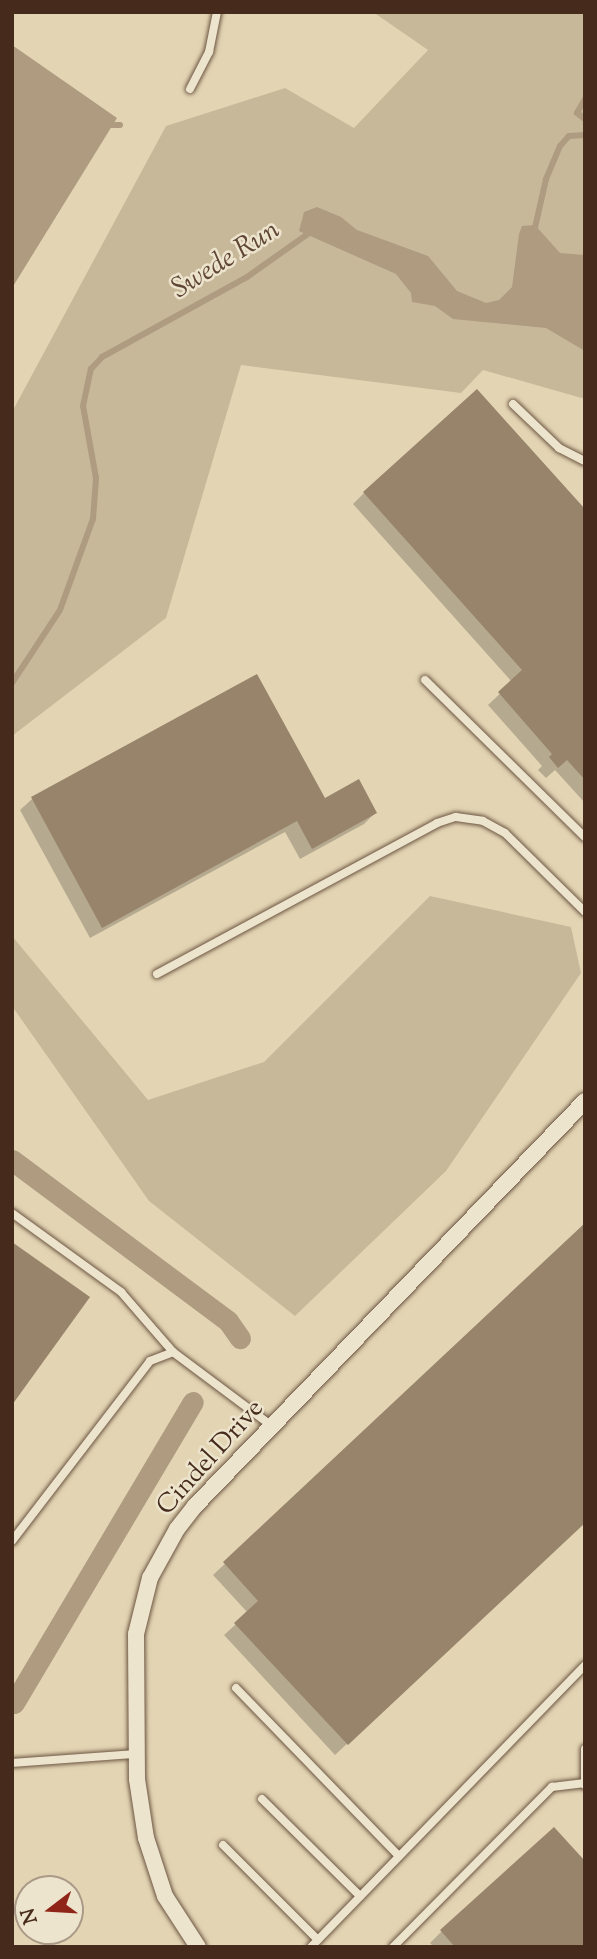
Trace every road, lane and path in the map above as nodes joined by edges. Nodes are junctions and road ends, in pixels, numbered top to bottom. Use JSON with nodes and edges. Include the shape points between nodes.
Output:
{"nodes":[{"id":1,"x":217,"y":12,"type":"edge"},
{"id":2,"x":190,"y":89,"type":"dead end"},
{"id":3,"x":513,"y":404,"type":"dead end"},
{"id":4,"x":585,"y":461,"type":"edge"},
{"id":5,"x":425,"y":680,"type":"dead end"},
{"id":6,"x":585,"y":837,"type":"edge"},
{"id":7,"x":585,"y":912,"type":"edge"},
{"id":8,"x":158,"y":974,"type":"dead end"},
{"id":9,"x":585,"y":1101,"type":"edge"},
{"id":10,"x":12,"y":1213,"type":"edge"},
{"id":11,"x":173,"y":1352,"type":"junction"},
{"id":12,"x":272,"y":1426,"type":"junction"},
{"id":13,"x":12,"y":1541,"type":"edge"},
{"id":14,"x":585,"y":1665,"type":"edge"},
{"id":15,"x":236,"y":1688,"type":"dead end"},
{"id":16,"x":585,"y":1749,"type":"edge"},
{"id":17,"x":136,"y":1754,"type":"junction"},
{"id":18,"x":12,"y":1763,"type":"edge"},
{"id":19,"x":584,"y":1784,"type":"edge"},
{"id":20,"x":262,"y":1799,"type":"dead end"},
{"id":21,"x":223,"y":1845,"type":"dead end"},
{"id":22,"x":399,"y":1856,"type":"junction"},
{"id":23,"x":360,"y":1896,"type":"junction"},
{"id":24,"x":318,"y":1940,"type":"junction"},
{"id":25,"x":198,"y":1947,"type":"edge"},
{"id":26,"x":311,"y":1947,"type":"edge"},
{"id":27,"x":393,"y":1947,"type":"edge"}],
"edges":[{"from":1,"to":2,"type":"lane","via":[[209,52]]},
{"from":3,"to":4,"type":"lane","via":[[559,449]]},
{"from":5,"to":6,"type":"lane"},
{"from":7,"to":8,"type":"lane","via":[[505,833],[483,821],[456,817],[437,823]]},
{"from":9,"to":12,"type":"street","name":"Cindel Drive"},
{"from":10,"to":11,"type":"lane","via":[[121,1292]]},
{"from":11,"to":12,"type":"lane"},
{"from":11,"to":13,"type":"lane","via":[[150,1361]]},
{"from":12,"to":17,"type":"street","name":"Cindel Drive","via":[[177,1528],[150,1578],[136,1634]]},
{"from":14,"to":22,"type":"lane"},
{"from":15,"to":22,"type":"lane"},
{"from":16,"to":19,"type":"lane"},
{"from":17,"to":18,"type":"lane"},
{"from":17,"to":25,"type":"street","name":"Cindel Drive","via":[[146,1838],[155,1867],[165,1896]]},
{"from":19,"to":27,"type":"lane","via":[[552,1787]]},
{"from":20,"to":23,"type":"lane"},
{"from":21,"to":24,"type":"lane"},
{"from":22,"to":23,"type":"lane"},
{"from":23,"to":24,"type":"lane"},
{"from":24,"to":26,"type":"lane"}]}
